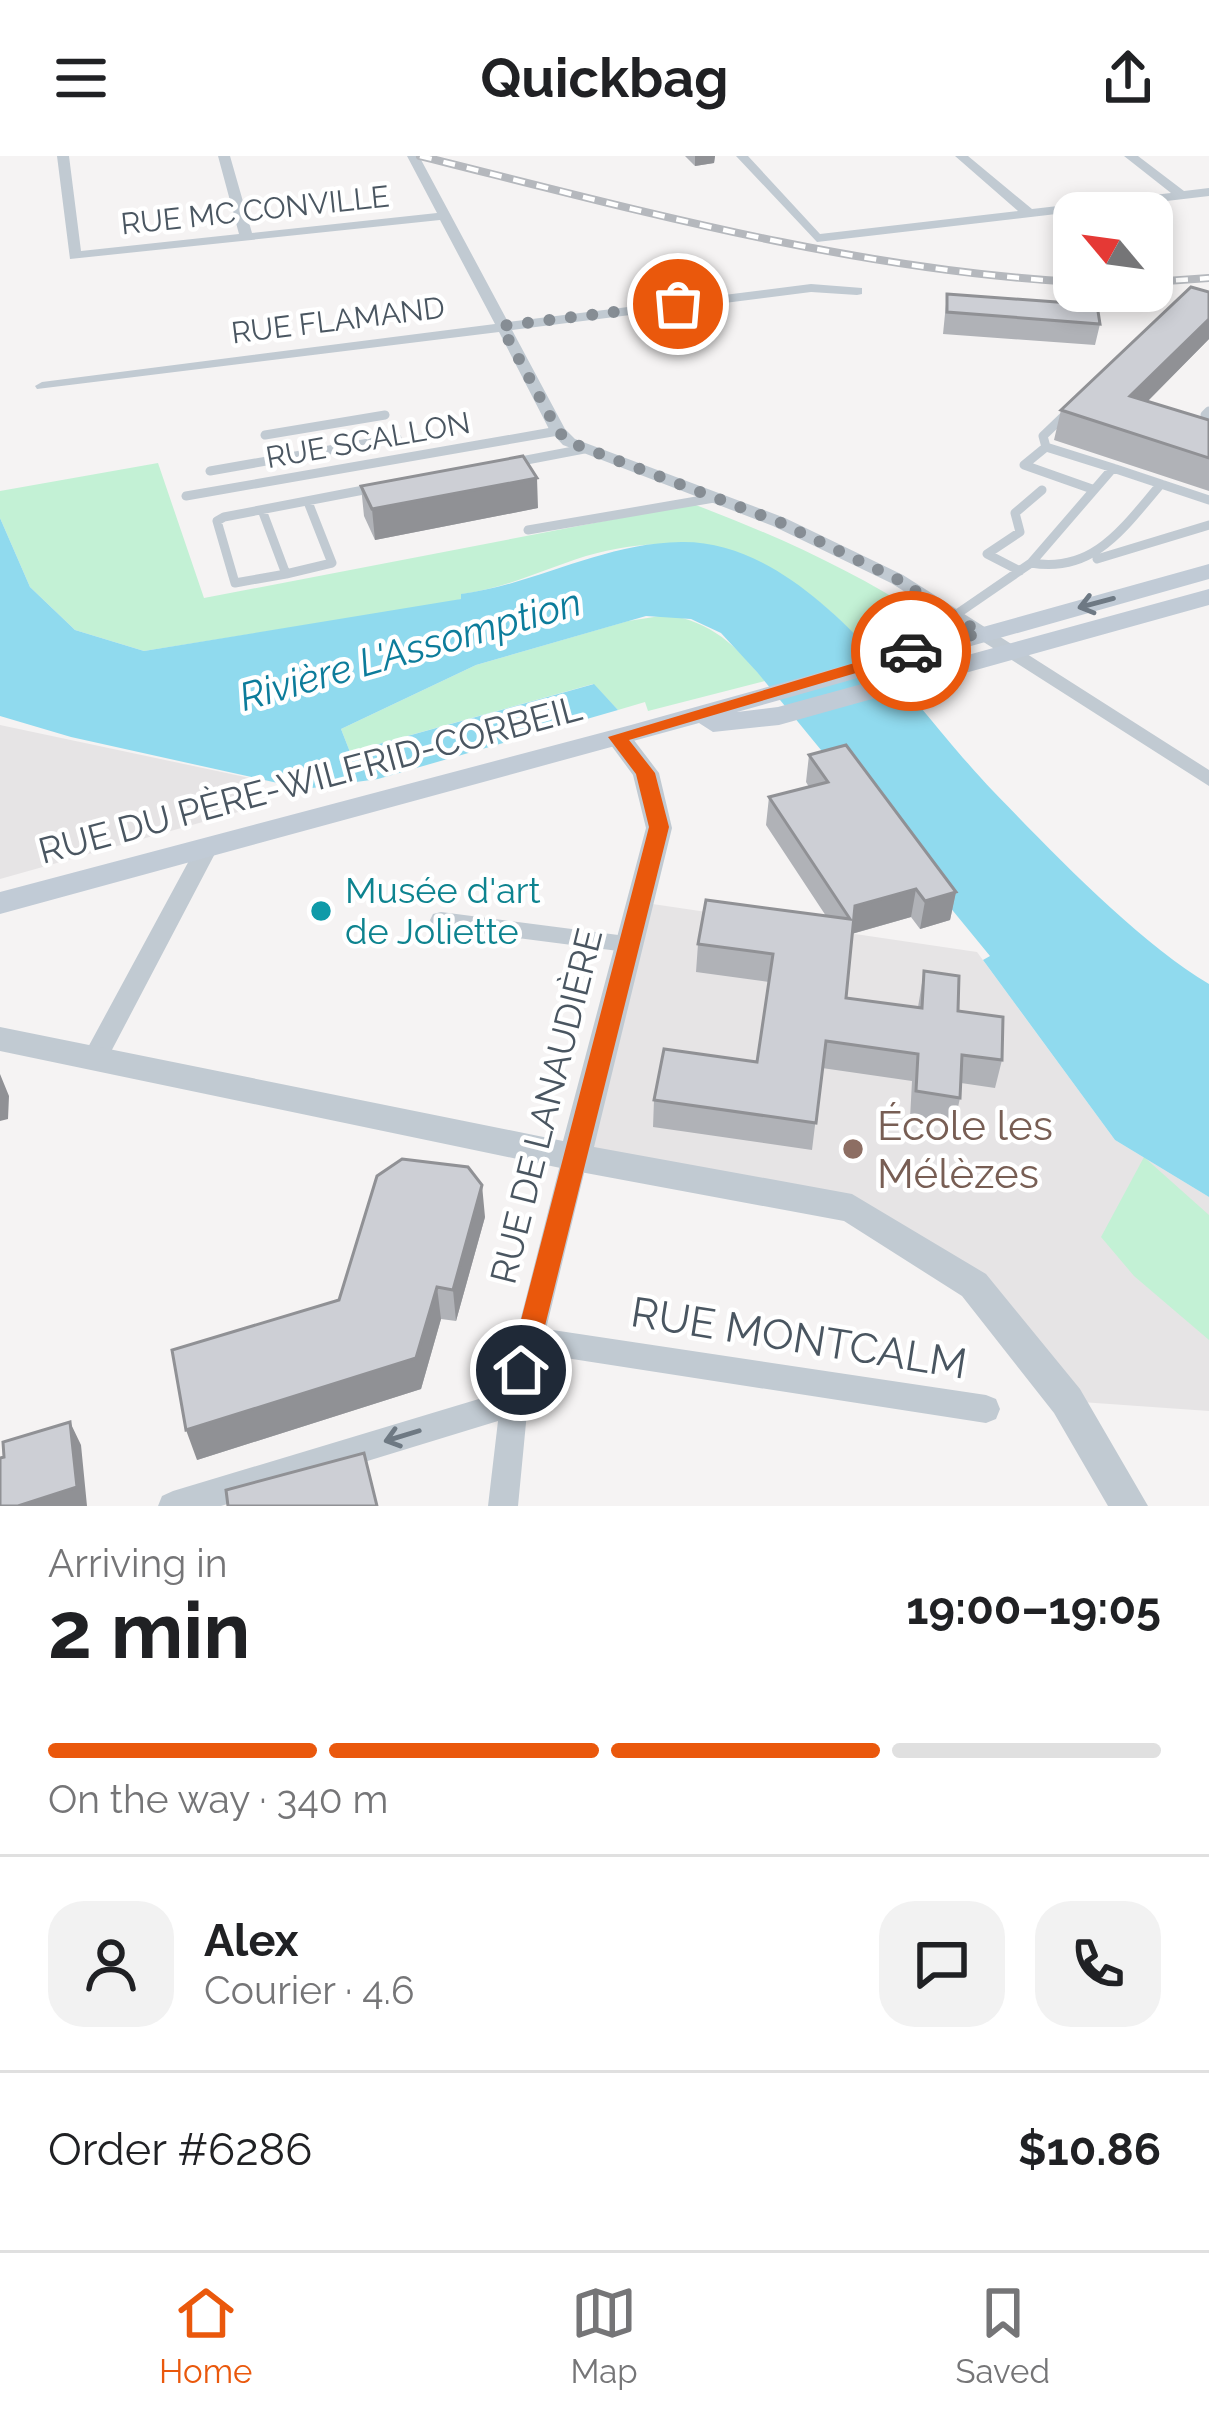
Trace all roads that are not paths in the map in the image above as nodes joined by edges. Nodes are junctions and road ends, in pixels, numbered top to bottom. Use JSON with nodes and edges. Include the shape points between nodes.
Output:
{"nodes":[{"id":1,"x":63,"y":156,"type":"edge"},
{"id":2,"x":224,"y":156,"type":"edge"},
{"id":3,"x":413,"y":156,"type":"edge"},
{"id":4,"x":742,"y":156,"type":"edge"},
{"id":5,"x":961,"y":156,"type":"edge"},
{"id":6,"x":1130,"y":156,"type":"edge"},
{"id":7,"x":1209,"y":192,"type":"edge"},
{"id":8,"x":1183,"y":196,"type":"junction"},
{"id":9,"x":1030,"y":214,"type":"junction"},
{"id":10,"x":442,"y":216,"type":"junction"},
{"id":11,"x":247,"y":238,"type":"junction"},
{"id":12,"x":856,"y":291,"type":"dead end"},
{"id":13,"x":501,"y":326,"type":"junction"},
{"id":14,"x":42,"y":386,"type":"dead end"},
{"id":15,"x":1073,"y":407,"type":"edge"},
{"id":16,"x":386,"y":415,"type":"dead end"},
{"id":17,"x":292,"y":431,"type":"junction"},
{"id":18,"x":558,"y":431,"type":"junction"},
{"id":19,"x":266,"y":435,"type":"dead end"},
{"id":20,"x":1046,"y":447,"type":"junction"},
{"id":21,"x":584,"y":449,"type":"junction"},
{"id":22,"x":303,"y":454,"type":"junction"},
{"id":23,"x":404,"y":459,"type":"junction"},
{"id":24,"x":510,"y":464,"type":"edge"},
{"id":25,"x":361,"y":466,"type":"junction"},
{"id":26,"x":1113,"y":468,"type":"junction"},
{"id":27,"x":210,"y":472,"type":"dead end"},
{"id":28,"x":324,"y":473,"type":"junction"},
{"id":29,"x":396,"y":484,"type":"edge"},
{"id":30,"x":1165,"y":485,"type":"junction"},
{"id":31,"x":372,"y":489,"type":"junction"},
{"id":32,"x":1092,"y":489,"type":"junction"},
{"id":33,"x":1042,"y":490,"type":"dead end"},
{"id":34,"x":187,"y":496,"type":"dead end"},
{"id":35,"x":714,"y":498,"type":"junction"},
{"id":36,"x":1209,"y":500,"type":"edge"},
{"id":37,"x":308,"y":502,"type":"junction"},
{"id":38,"x":262,"y":510,"type":"junction"},
{"id":39,"x":1209,"y":525,"type":"edge"},
{"id":40,"x":528,"y":530,"type":"dead end"},
{"id":41,"x":1094,"y":560,"type":"junction"},
{"id":42,"x":1031,"y":563,"type":"junction"},
{"id":43,"x":1020,"y":571,"type":"junction"},
{"id":44,"x":1209,"y":571,"type":"edge"},
{"id":45,"x":286,"y":574,"type":"junction"},
{"id":46,"x":1209,"y":597,"type":"edge"},
{"id":47,"x":954,"y":616,"type":"junction"},
{"id":48,"x":980,"y":633,"type":"junction"},
{"id":49,"x":1010,"y":652,"type":"junction"},
{"id":50,"x":915,"y":663,"type":"junction"},
{"id":51,"x":629,"y":734,"type":"junction"},
{"id":52,"x":1209,"y":779,"type":"edge"},
{"id":53,"x":209,"y":844,"type":"junction"},
{"id":54,"x":0,"y":903,"type":"edge"},
{"id":55,"x":441,"y":920,"type":"dead end"},
{"id":56,"x":626,"y":944,"type":"junction"},
{"id":57,"x":0,"y":1039,"type":"edge"},
{"id":58,"x":95,"y":1058,"type":"junction"},
{"id":59,"x":575,"y":1157,"type":"junction"},
{"id":60,"x":528,"y":1339,"type":"junction"},
{"id":61,"x":514,"y":1402,"type":"junction"},
{"id":62,"x":986,"y":1409,"type":"dead end"},
{"id":63,"x":173,"y":1506,"type":"edge"},
{"id":64,"x":503,"y":1506,"type":"edge"},
{"id":65,"x":1129,"y":1506,"type":"edge"}],
"edges":[{"from":1,"to":11,"type":"street","name":"RUE MC CONVILLE","via":[[74,256]]},
{"from":2,"to":11,"type":"street"},
{"from":3,"to":10,"type":"street"},
{"from":4,"to":9,"type":"street","via":[[817,238]]},
{"from":5,"to":9,"type":"street"},
{"from":6,"to":8,"type":"street"},
{"from":7,"to":8,"type":"street"},
{"from":8,"to":9,"type":"street"},
{"from":10,"to":11,"type":"street","name":"RUE MC CONVILLE"},
{"from":10,"to":13,"type":"street"},
{"from":12,"to":13,"type":"street","name":"RUE FLAMAND","via":[[811,288]]},
{"from":13,"to":14,"type":"street","name":"RUE FLAMAND"},
{"from":13,"to":18,"type":"street"},
{"from":15,"to":20,"type":"lane","via":[[1043,436]]},
{"from":16,"to":17,"type":"lane"},
{"from":17,"to":19,"type":"lane"},
{"from":17,"to":22,"type":"lane"},
{"from":18,"to":21,"type":"street"},
{"from":18,"to":23,"type":"lane","name":"RUE SCALLON"},
{"from":20,"to":26,"type":"lane"},
{"from":20,"to":32,"type":"lane","via":[[1024,466]]},
{"from":21,"to":24,"type":"lane"},
{"from":21,"to":35,"type":"street"},
{"from":22,"to":23,"type":"lane","via":[[395,438]]},
{"from":22,"to":27,"type":"lane"},
{"from":22,"to":28,"type":"lane"},
{"from":23,"to":25,"type":"lane","name":"RUE SCALLON"},
{"from":25,"to":28,"type":"lane","name":"RUE SCALLON"},
{"from":25,"to":31,"type":"lane"},
{"from":26,"to":30,"type":"lane"},
{"from":26,"to":32,"type":"lane"},
{"from":28,"to":34,"type":"lane","name":"RUE SCALLON"},
{"from":29,"to":31,"type":"lane"},
{"from":30,"to":36,"type":"lane"},
{"from":30,"to":41,"type":"lane"},
{"from":31,"to":37,"type":"lane"},
{"from":32,"to":42,"type":"lane"},
{"from":33,"to":43,"type":"lane","via":[[1015,513],[1021,532],[987,554]]},
{"from":35,"to":40,"type":"lane"},
{"from":35,"to":47,"type":"street","via":[[897,579]]},
{"from":37,"to":38,"type":"lane"},
{"from":37,"to":45,"type":"lane","via":[[332,563]]},
{"from":38,"to":45,"type":"lane"},
{"from":38,"to":45,"type":"lane","via":[[217,521],[235,583]]},
{"from":39,"to":41,"type":"lane"},
{"from":41,"to":42,"type":"lane","via":[[1054,571]]},
{"from":42,"to":43,"type":"lane"},
{"from":43,"to":47,"type":"lane"},
{"from":44,"to":48,"type":"main road","one_way":true},
{"from":46,"to":49,"type":"main road"},
{"from":47,"to":48,"type":"street"},
{"from":48,"to":49,"type":"street"},
{"from":48,"to":50,"type":"main road"},
{"from":49,"to":50,"type":"main road"},
{"from":49,"to":52,"type":"street"},
{"from":50,"to":51,"type":"main road","name":"RUE DU PÈRE-WILFRID-CORBEIL"},
{"from":51,"to":53,"type":"main road","name":"RUE DU PÈRE-WILFRID-CORBEIL"},
{"from":51,"to":56,"type":"street","name":"RUE DE LANAUDIÈRE","via":[[659,827]]},
{"from":53,"to":54,"type":"main road","name":"RUE DU PÈRE-WILFRID-CORBEIL"},
{"from":53,"to":58,"type":"street"},
{"from":55,"to":56,"type":"street"},
{"from":56,"to":59,"type":"street","name":"RUE DE LANAUDIÈRE"},
{"from":57,"to":58,"type":"street"},
{"from":58,"to":59,"type":"street"},
{"from":59,"to":60,"type":"street","name":"RUE DE LANAUDIÈRE"},
{"from":59,"to":65,"type":"street","via":[[852,1208],[974,1285],[1067,1401]]},
{"from":60,"to":61,"type":"street","name":"RUE DE LANAUDIÈRE"},
{"from":60,"to":62,"type":"street","name":"RUE MONTCALM"},
{"from":61,"to":63,"type":"street","one_way":true},
{"from":61,"to":64,"type":"street","name":"RUE DE LANAUDIÈRE"}]}
